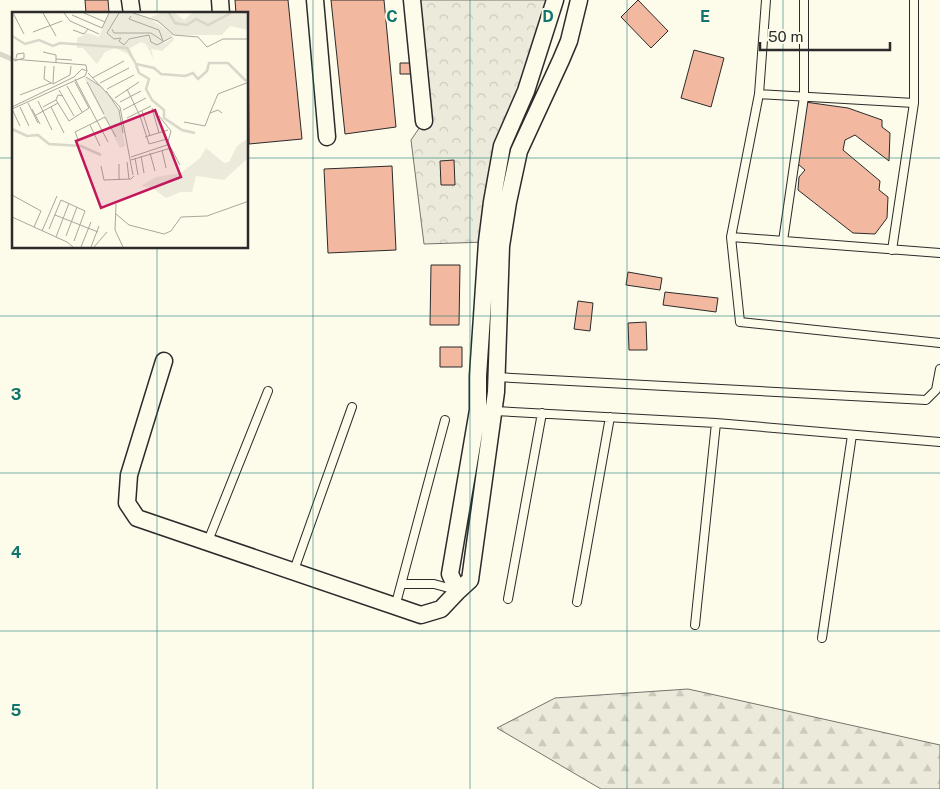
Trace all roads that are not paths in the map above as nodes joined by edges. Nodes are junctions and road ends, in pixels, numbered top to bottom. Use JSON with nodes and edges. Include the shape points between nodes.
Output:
{"nodes":[{"id":1,"x":314,"y":0,"type":"edge"},
{"id":2,"x":412,"y":0,"type":"edge"},
{"id":3,"x":555,"y":0,"type":"edge"},
{"id":4,"x":579,"y":0,"type":"edge"},
{"id":5,"x":766,"y":0,"type":"edge"},
{"id":6,"x":804,"y":0,"type":"edge"},
{"id":7,"x":914,"y":0,"type":"edge"},
{"id":8,"x":562,"y":60,"type":"junction"},
{"id":9,"x":536,"y":61,"type":"junction"},
{"id":10,"x":759,"y":94,"type":"junction"},
{"id":11,"x":804,"y":97,"type":"junction"},
{"id":12,"x":914,"y":103,"type":"junction"},
{"id":13,"x":424,"y":121,"type":"dead end"},
{"id":14,"x":327,"y":137,"type":"dead end"},
{"id":15,"x":731,"y":237,"type":"junction"},
{"id":16,"x":782,"y":241,"type":"junction"},
{"id":17,"x":892,"y":250,"type":"junction"},
{"id":18,"x":940,"y":253,"type":"edge"},
{"id":19,"x":940,"y":343,"type":"edge"},
{"id":20,"x":164,"y":361,"type":"dead end"},
{"id":21,"x":940,"y":369,"type":"edge"},
{"id":22,"x":496,"y":377,"type":"junction"},
{"id":23,"x":268,"y":391,"type":"dead end"},
{"id":24,"x":352,"y":407,"type":"dead end"},
{"id":25,"x":494,"y":411,"type":"junction"},
{"id":26,"x":542,"y":413,"type":"junction"},
{"id":27,"x":610,"y":417,"type":"junction"},
{"id":28,"x":445,"y":420,"type":"dead end"},
{"id":29,"x":716,"y":423,"type":"junction"},
{"id":30,"x":852,"y":435,"type":"junction"},
{"id":31,"x":940,"y":442,"type":"edge"},
{"id":32,"x":208,"y":541,"type":"junction"},
{"id":33,"x":293,"y":572,"type":"junction"},
{"id":34,"x":402,"y":584,"type":"junction"},
{"id":35,"x":458,"y":591,"type":"junction"},
{"id":36,"x":508,"y":598,"type":"dead end"},
{"id":37,"x":577,"y":602,"type":"dead end"},
{"id":38,"x":395,"y":607,"type":"junction"},
{"id":39,"x":695,"y":625,"type":"dead end"},
{"id":40,"x":822,"y":638,"type":"dead end"}],
"edges":[{"from":1,"to":14,"type":"street"},
{"from":2,"to":13,"type":"street"},
{"from":3,"to":9,"type":"street"},
{"from":4,"to":8,"type":"street"},
{"from":5,"to":10,"type":"lane"},
{"from":6,"to":11,"type":"lane"},
{"from":7,"to":12,"type":"lane"},
{"from":8,"to":9,"type":"street"},
{"from":8,"to":22,"type":"street","via":[[519,151],[508,202],[501,246]]},
{"from":9,"to":35,"type":"street","via":[[502,146],[492,202],[478,410],[450,574]]},
{"from":10,"to":11,"type":"lane"},
{"from":10,"to":15,"type":"lane"},
{"from":11,"to":12,"type":"lane"},
{"from":11,"to":16,"type":"lane"},
{"from":12,"to":17,"type":"lane"},
{"from":15,"to":16,"type":"lane"},
{"from":15,"to":19,"type":"lane","via":[[740,322]]},
{"from":16,"to":17,"type":"lane"},
{"from":17,"to":18,"type":"lane"},
{"from":20,"to":32,"type":"street","via":[[129,475],[127,503],[137,518]]},
{"from":21,"to":22,"type":"lane","via":[[936,390],[926,400]]},
{"from":22,"to":25,"type":"street"},
{"from":23,"to":32,"type":"lane"},
{"from":24,"to":33,"type":"lane"},
{"from":25,"to":26,"type":"lane"},
{"from":25,"to":35,"type":"street","via":[[470,580]]},
{"from":26,"to":27,"type":"lane"},
{"from":26,"to":36,"type":"lane"},
{"from":27,"to":29,"type":"lane"},
{"from":27,"to":37,"type":"lane"},
{"from":28,"to":34,"type":"lane"},
{"from":29,"to":30,"type":"lane"},
{"from":29,"to":39,"type":"lane"},
{"from":30,"to":31,"type":"lane"},
{"from":30,"to":40,"type":"lane"},
{"from":32,"to":33,"type":"street"},
{"from":33,"to":38,"type":"street"},
{"from":34,"to":35,"type":"lane","via":[[434,584]]},
{"from":34,"to":38,"type":"lane"},
{"from":35,"to":38,"type":"street","via":[[441,608],[421,615]]}]}
